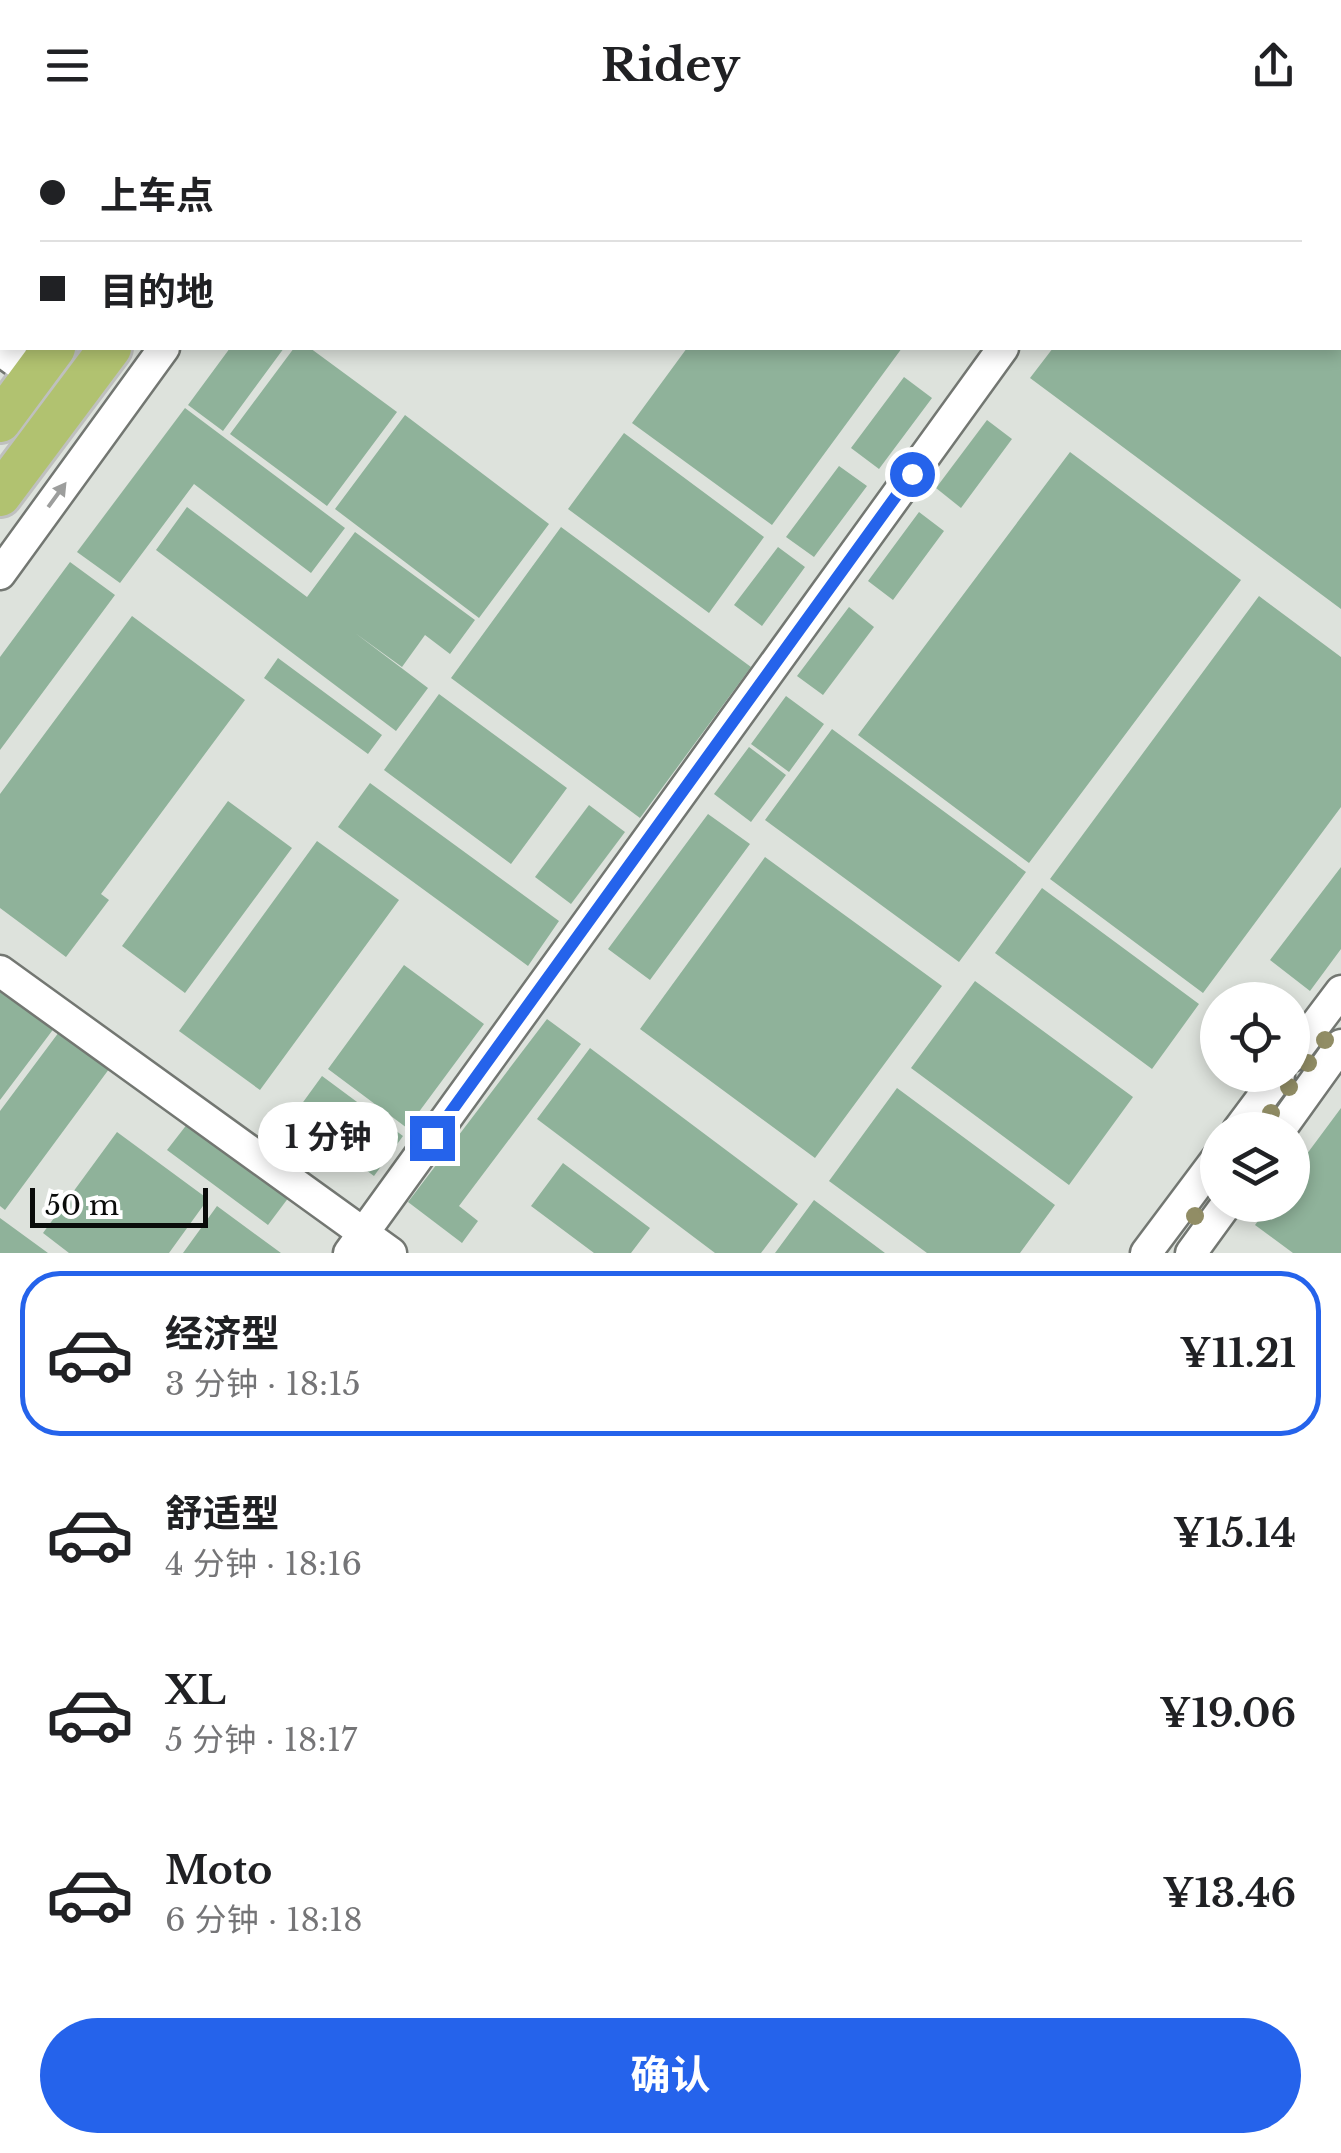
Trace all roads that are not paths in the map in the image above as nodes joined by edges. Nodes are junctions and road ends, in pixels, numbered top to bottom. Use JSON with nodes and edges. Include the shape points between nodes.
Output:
{"nodes":[{"id":1,"x":109,"y":350,"type":"edge"},
{"id":2,"x":163,"y":350,"type":"edge"},
{"id":3,"x":1002,"y":350,"type":"edge"},
{"id":4,"x":18,"y":357,"type":"edge"},
{"id":5,"x":0,"y":421,"type":"edge"},
{"id":6,"x":0,"y":496,"type":"edge"},
{"id":7,"x":0,"y":574,"type":"edge"},
{"id":8,"x":0,"y":971,"type":"edge"},
{"id":9,"x":1341,"y":991,"type":"edge"},
{"id":10,"x":1310,"y":1032,"type":"edge"},
{"id":11,"x":1341,"y":1045,"type":"edge"},
{"id":12,"x":1293,"y":1112,"type":"edge"},
{"id":13,"x":1200,"y":1181,"type":"edge"},
{"id":14,"x":1214,"y":1222,"type":"edge"},
{"id":15,"x":356,"y":1243,"type":"edge"},
{"id":16,"x":390,"y":1253,"type":"edge"},
{"id":17,"x":1146,"y":1253,"type":"edge"},
{"id":18,"x":1191,"y":1253,"type":"edge"}],
"edges":[{"from":1,"to":6,"type":"highway"},
{"from":7,"to":2,"type":"street","one_way":true},
{"from":3,"to":15,"type":"street"},
{"from":4,"to":5,"type":"highway"},
{"from":8,"to":15,"type":"street"},
{"from":9,"to":10,"type":"street"},
{"from":11,"to":12,"type":"street"},
{"from":13,"to":17,"type":"street"},
{"from":14,"to":18,"type":"street"},
{"from":15,"to":16,"type":"street"}]}
